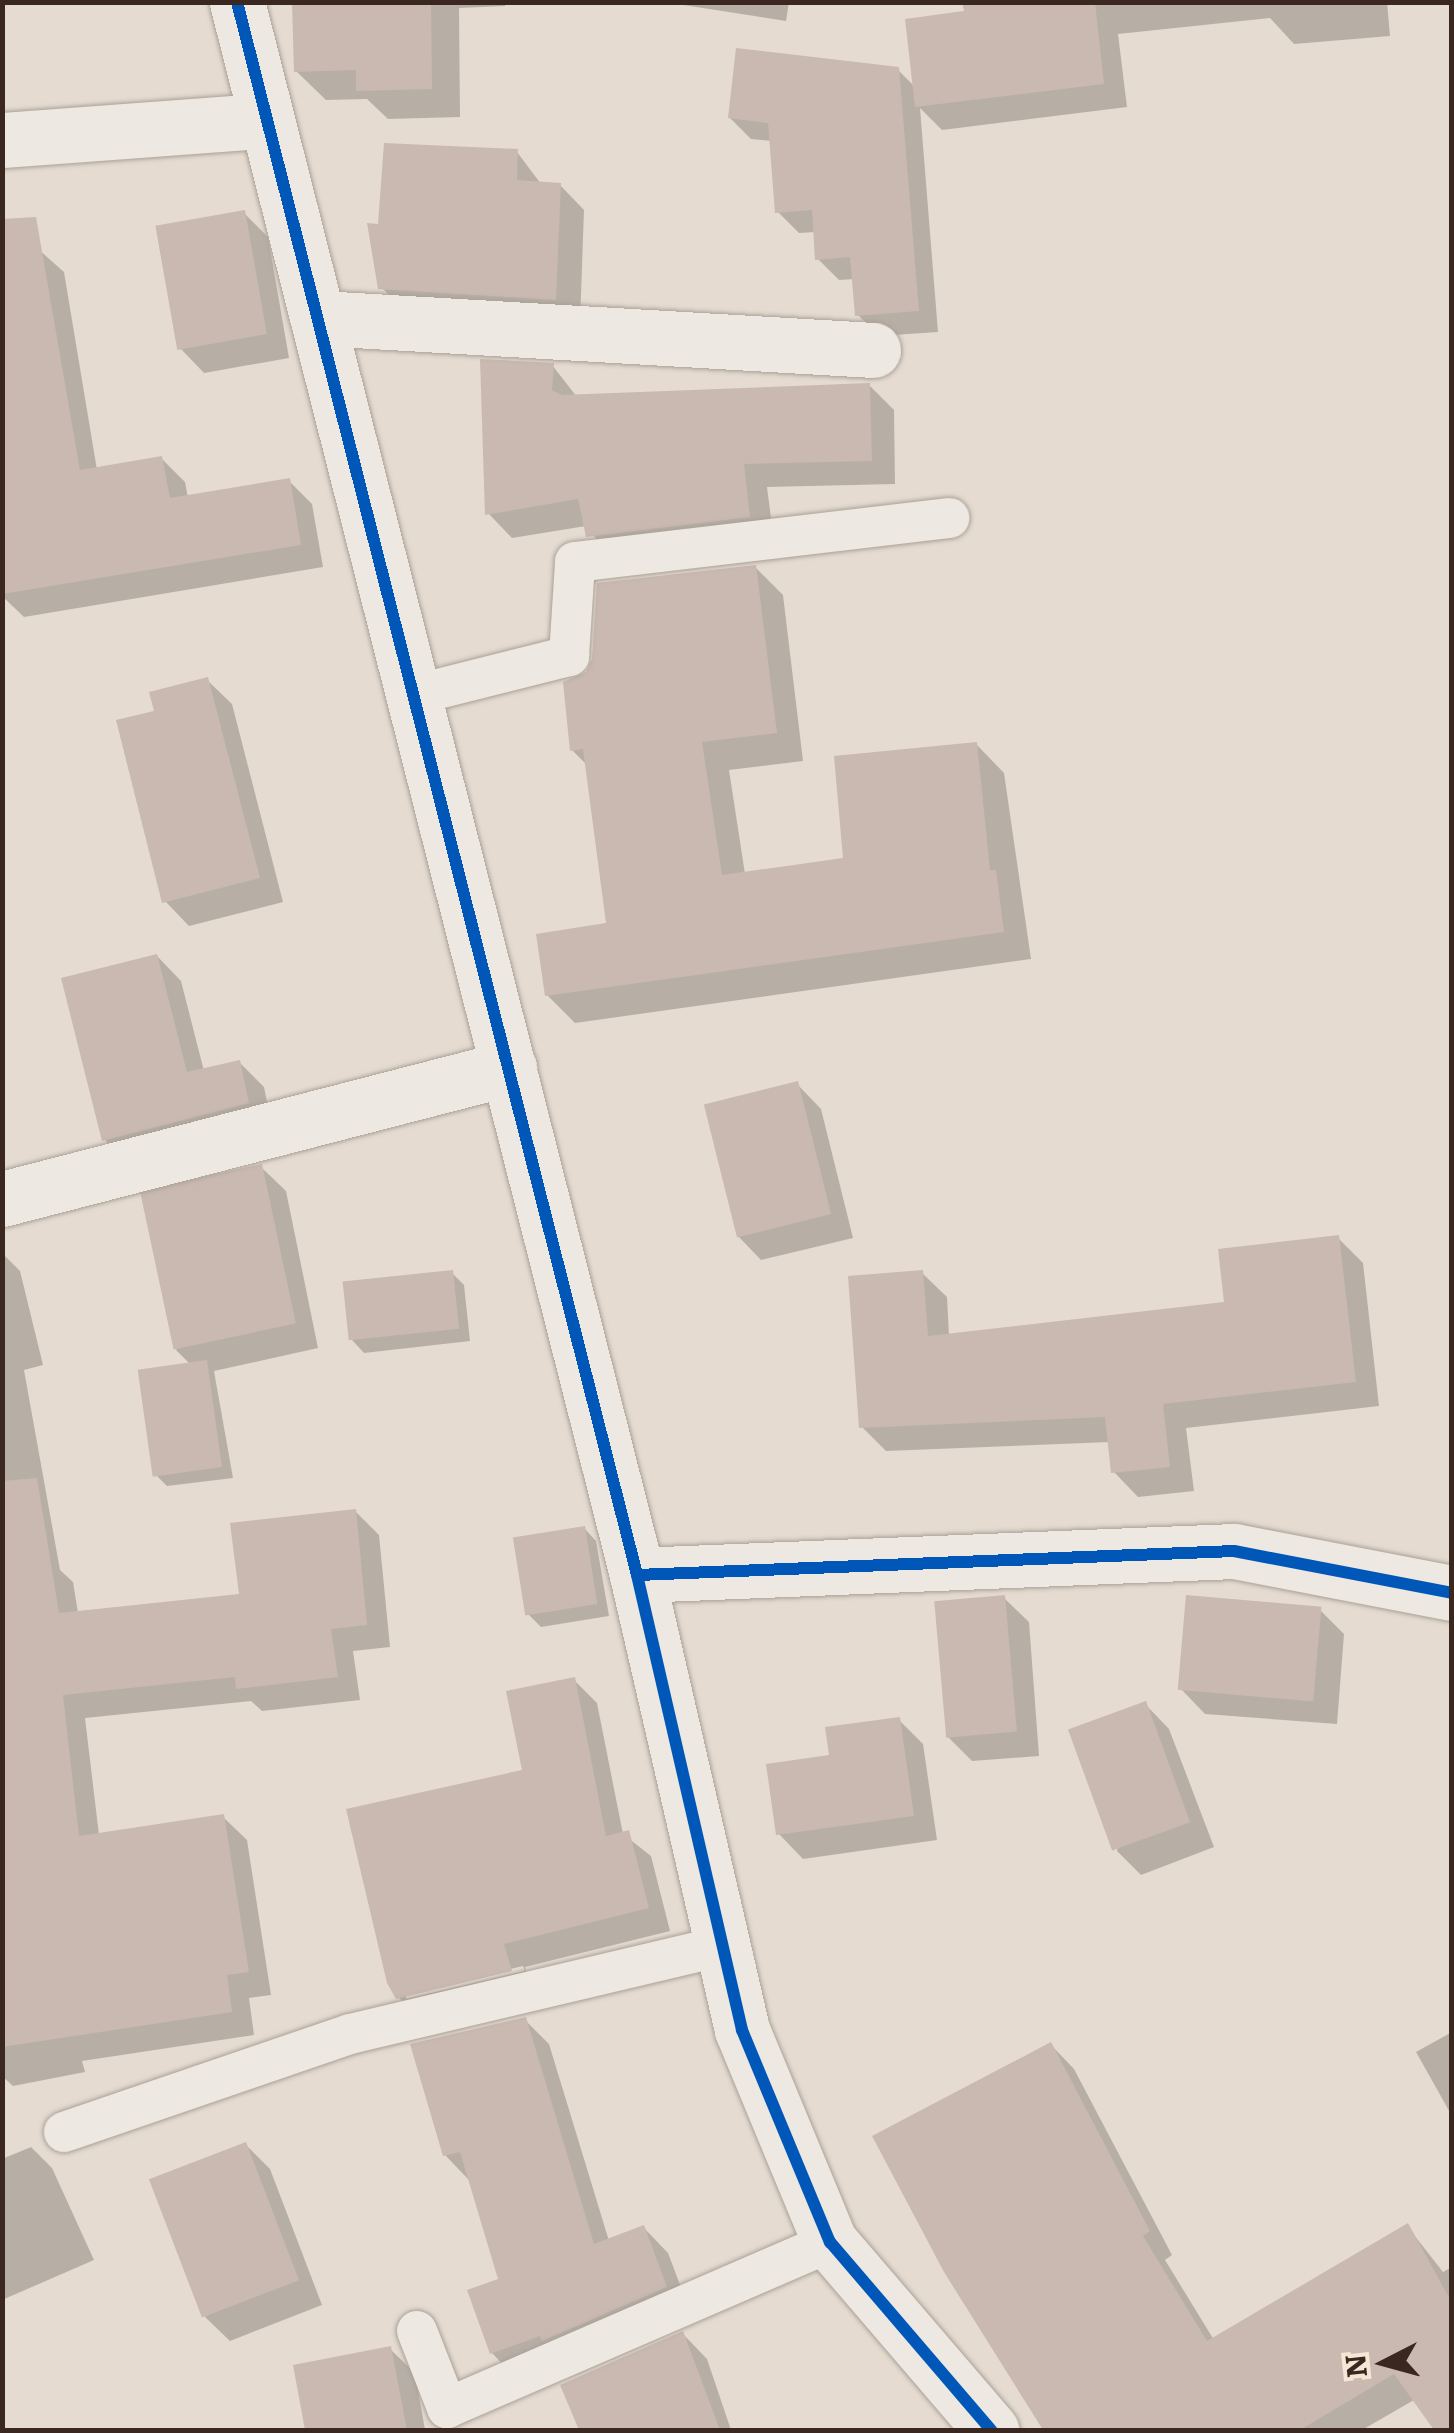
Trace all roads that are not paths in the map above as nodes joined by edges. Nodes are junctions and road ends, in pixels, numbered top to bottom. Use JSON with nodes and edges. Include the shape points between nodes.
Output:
{"nodes":[{"id":1,"x":237,"y":2,"type":"edge"},
{"id":2,"x":263,"y":121,"type":"junction"},
{"id":3,"x":2,"y":140,"type":"edge"},
{"id":4,"x":320,"y":318,"type":"junction"},
{"id":5,"x":873,"y":350,"type":"dead end"},
{"id":6,"x":950,"y":518,"type":"dead end"},
{"id":7,"x":414,"y":695,"type":"junction"},
{"id":8,"x":510,"y":1068,"type":"junction"},
{"id":9,"x":2,"y":1199,"type":"edge"},
{"id":10,"x":637,"y":1574,"type":"junction"},
{"id":11,"x":1452,"y":1593,"type":"edge"},
{"id":12,"x":723,"y":1946,"type":"junction"},
{"id":13,"x":64,"y":2132,"type":"dead end"},
{"id":14,"x":830,"y":2242,"type":"junction"},
{"id":15,"x":417,"y":2332,"type":"dead end"},
{"id":16,"x":991,"y":2430,"type":"edge"}],
"edges":[{"from":1,"to":2,"type":"street"},
{"from":2,"to":3,"type":"street"},
{"from":2,"to":4,"type":"street"},
{"from":4,"to":5,"type":"street"},
{"from":4,"to":7,"type":"street"},
{"from":6,"to":7,"type":"lane","via":[[575,562],[569,656]]},
{"from":7,"to":8,"type":"street"},
{"from":8,"to":9,"type":"street"},
{"from":8,"to":10,"type":"street"},
{"from":10,"to":11,"type":"street","via":[[1234,1552]]},
{"from":10,"to":12,"type":"street"},
{"from":12,"to":13,"type":"lane","via":[[350,2034]]},
{"from":12,"to":14,"type":"street","via":[[742,2030]]},
{"from":14,"to":15,"type":"lane","via":[[447,2408]]},
{"from":14,"to":16,"type":"street"}]}
